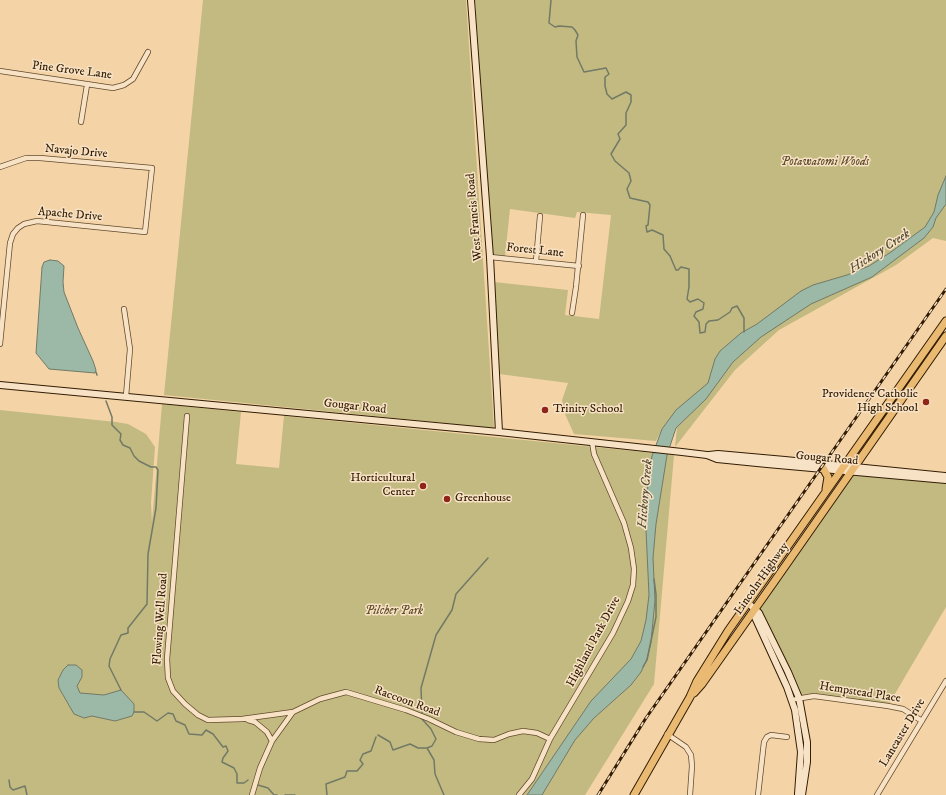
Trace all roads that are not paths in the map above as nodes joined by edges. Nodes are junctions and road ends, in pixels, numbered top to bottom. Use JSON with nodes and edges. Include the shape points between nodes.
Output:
{"nodes":[{"id":1,"x":471,"y":0,"type":"edge"},
{"id":2,"x":148,"y":52,"type":"dead end"},
{"id":3,"x":0,"y":71,"type":"edge"},
{"id":4,"x":87,"y":85,"type":"junction"},
{"id":5,"x":81,"y":122,"type":"dead end"},
{"id":6,"x":0,"y":167,"type":"edge"},
{"id":7,"x":583,"y":215,"type":"dead end"},
{"id":8,"x":540,"y":216,"type":"dead end"},
{"id":9,"x":145,"y":232,"type":"joint"},
{"id":10,"x":490,"y":257,"type":"junction"},
{"id":11,"x":536,"y":261,"type":"junction"},
{"id":12,"x":579,"y":266,"type":"junction"},
{"id":13,"x":124,"y":308,"type":"dead end"},
{"id":14,"x":572,"y":313,"type":"dead end"},
{"id":15,"x":946,"y":321,"type":"edge"},
{"id":16,"x":946,"y":336,"type":"edge"},
{"id":17,"x":0,"y":339,"type":"edge"},
{"id":18,"x":0,"y":344,"type":"edge"},
{"id":19,"x":0,"y":385,"type":"edge"},
{"id":20,"x":126,"y":396,"type":"junction"},
{"id":21,"x":187,"y":416,"type":"dead end"},
{"id":22,"x":500,"y":432,"type":"junction"},
{"id":23,"x":592,"y":442,"type":"junction"},
{"id":24,"x":708,"y":455,"type":"junction"},
{"id":25,"x":823,"y":468,"type":"junction"},
{"id":26,"x":842,"y":468,"type":"junction"},
{"id":27,"x":852,"y":469,"type":"junction"},
{"id":28,"x":946,"y":477,"type":"edge"},
{"id":29,"x":946,"y":480,"type":"edge"},
{"id":30,"x":826,"y":491,"type":"junction"},
{"id":31,"x":748,"y":603,"type":"junction"},
{"id":32,"x":754,"y":609,"type":"junction"},
{"id":33,"x":946,"y":681,"type":"edge"},
{"id":34,"x":690,"y":697,"type":"junction"},
{"id":35,"x":796,"y":699,"type":"junction"},
{"id":36,"x":293,"y":712,"type":"junction"},
{"id":37,"x":242,"y":719,"type":"junction"},
{"id":38,"x":922,"y":721,"type":"junction"},
{"id":39,"x":668,"y":734,"type":"junction"},
{"id":40,"x":787,"y":737,"type":"dead end"},
{"id":41,"x":550,"y":739,"type":"junction"},
{"id":42,"x":272,"y":741,"type":"junction"},
{"id":43,"x":252,"y":795,"type":"edge"},
{"id":44,"x":519,"y":795,"type":"edge"},
{"id":45,"x":634,"y":795,"type":"edge"},
{"id":46,"x":690,"y":795,"type":"edge"},
{"id":47,"x":758,"y":795,"type":"edge"},
{"id":48,"x":798,"y":795,"type":"edge"},
{"id":49,"x":802,"y":795,"type":"edge"},
{"id":50,"x":877,"y":795,"type":"edge"}],
"edges":[{"from":1,"to":10,"type":"street","name":"West Francis Road"},
{"from":2,"to":4,"type":"street","name":"Pine Grove Lane","via":[[133,79],[124,85],[113,88]]},
{"from":3,"to":4,"type":"street","name":"Pine Grove Lane"},
{"from":4,"to":5,"type":"street"},
{"from":6,"to":9,"type":"street","name":"Navajo Drive","via":[[26,158],[40,158],[152,168]]},
{"from":7,"to":12,"type":"street"},
{"from":8,"to":11,"type":"street"},
{"from":9,"to":17,"type":"street","name":"Apache Drive","via":[[37,221],[18,228],[10,243]]},
{"from":10,"to":11,"type":"street","name":"Forest Lane"},
{"from":10,"to":22,"type":"street","name":"West Francis Road"},
{"from":11,"to":12,"type":"street","name":"Forest Lane"},
{"from":12,"to":14,"type":"street"},
{"from":13,"to":20,"type":"street","via":[[130,349]]},
{"from":15,"to":26,"type":"main road","name":"Lincoln Highway"},
{"from":16,"to":27,"type":"main road","name":"Lincoln Highway"},
{"from":17,"to":18,"type":"street","name":"Apache Drive"},
{"from":19,"to":20,"type":"street","name":"Gougar Road"},
{"from":20,"to":22,"type":"street","name":"Gougar Road"},
{"from":21,"to":37,"type":"street","name":"Flowing Well Road","via":[[168,678],[173,691],[198,715],[208,720]]},
{"from":22,"to":23,"type":"street","name":"Gougar Road"},
{"from":23,"to":24,"type":"street","name":"Gougar Road"},
{"from":23,"to":41,"type":"street","name":"Highland Park Drive","via":[[594,454],[624,523],[631,548],[633,586],[613,633]]},
{"from":24,"to":25,"type":"street","name":"Gougar Road","via":[[717,459],[761,464]]},
{"from":24,"to":26,"type":"street","name":"Gougar Road"},
{"from":25,"to":26,"type":"street","name":"Gougar Road"},
{"from":25,"to":30,"type":"main road","via":[[828,477]]},
{"from":26,"to":27,"type":"street","name":"Gougar Road"},
{"from":26,"to":30,"type":"main road","name":"Lincoln Highway"},
{"from":27,"to":28,"type":"street","name":"Gougar Road"},
{"from":27,"to":29,"type":"street","name":"Gougar Road"},
{"from":27,"to":32,"type":"main road","name":"Lincoln Highway"},
{"from":30,"to":31,"type":"main road","name":"Lincoln Highway"},
{"from":31,"to":32,"type":"street"},
{"from":31,"to":34,"type":"main road","name":"Lincoln Highway","via":[[708,662]]},
{"from":32,"to":34,"type":"main road","name":"Lincoln Highway","via":[[702,684]]},
{"from":32,"to":35,"type":"street","via":[[754,615]]},
{"from":33,"to":38,"type":"street","name":"Lancaster Drive"},
{"from":34,"to":39,"type":"main road","name":"Lincoln Highway"},
{"from":35,"to":38,"type":"street","name":"Hempstead Place","via":[[814,696],[888,706],[903,709]]},
{"from":35,"to":48,"type":"street","via":[[801,747]]},
{"from":35,"to":49,"type":"street","via":[[807,742]]},
{"from":36,"to":37,"type":"street","name":"Flowing Well Road"},
{"from":36,"to":41,"type":"street","name":"Raccoon Road","via":[[320,699],[346,692],[406,710],[479,739],[494,740],[523,731]]},
{"from":36,"to":42,"type":"street","name":"Raccoon Road"},
{"from":37,"to":42,"type":"street","via":[[255,722],[267,732]]},
{"from":38,"to":50,"type":"street","name":"Lancaster Drive"},
{"from":39,"to":45,"type":"main road","name":"Lincoln Highway"},
{"from":39,"to":46,"type":"street","via":[[686,747],[691,755]]},
{"from":40,"to":47,"type":"street","via":[[771,736],[764,742]]},
{"from":41,"to":44,"type":"street","name":"Highland Park Drive","via":[[532,779]]},
{"from":42,"to":43,"type":"street","name":"Raccoon Road"}]}
